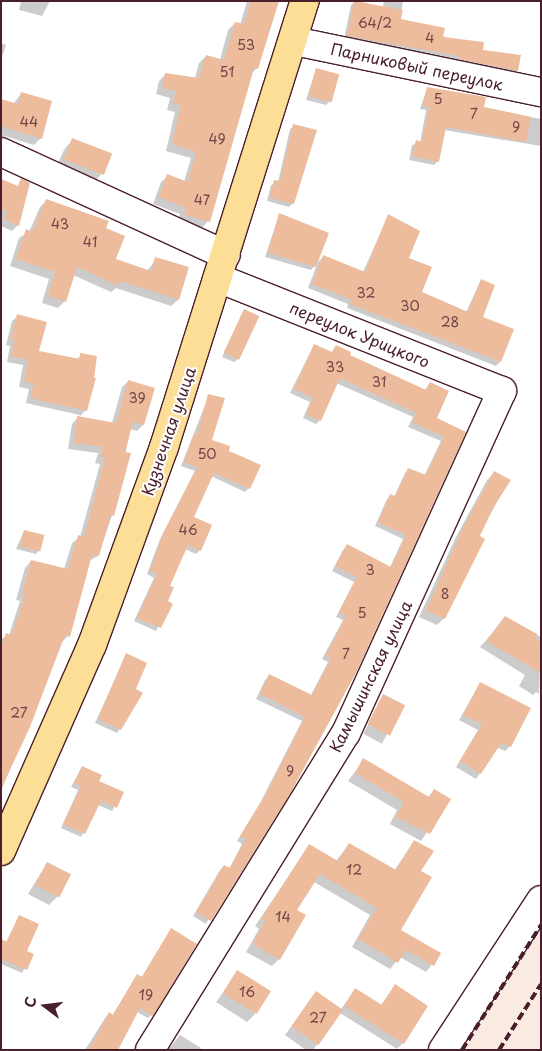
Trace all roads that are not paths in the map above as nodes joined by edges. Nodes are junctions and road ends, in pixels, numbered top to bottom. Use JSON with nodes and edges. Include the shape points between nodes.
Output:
{"nodes":[{"id":1,"x":305,"y":1,"type":"edge"},
{"id":2,"x":294,"y":41,"type":"junction"},
{"id":3,"x":541,"y":92,"type":"edge"},
{"id":4,"x":1,"y":152,"type":"edge"},
{"id":5,"x":222,"y":267,"type":"junction"},
{"id":6,"x":502,"y":390,"type":"joint"},
{"id":7,"x":1,"y":850,"type":"edge"},
{"id":8,"x":541,"y":900,"type":"edge"},
{"id":9,"x":150,"y":1050,"type":"edge"},
{"id":10,"x":443,"y":1050,"type":"edge"}],
"edges":[{"from":1,"to":2,"type":"main road","name":"Кузнечная улица"},
{"from":2,"to":3,"type":"street","name":"Парниковый переулок"},
{"from":2,"to":5,"type":"main road","name":"Кузнечная улица"},
{"from":4,"to":5,"type":"street","name":"переулок Урицкого"},
{"from":5,"to":6,"type":"street","name":"переулок Урицкого"},
{"from":5,"to":7,"type":"main road","name":"Кузнечная улица","via":[[164,447],[92,645]]},
{"from":6,"to":9,"type":"street","name":"Камышинская улица","via":[[346,733]]},
{"from":8,"to":10,"type":"street"}]}
